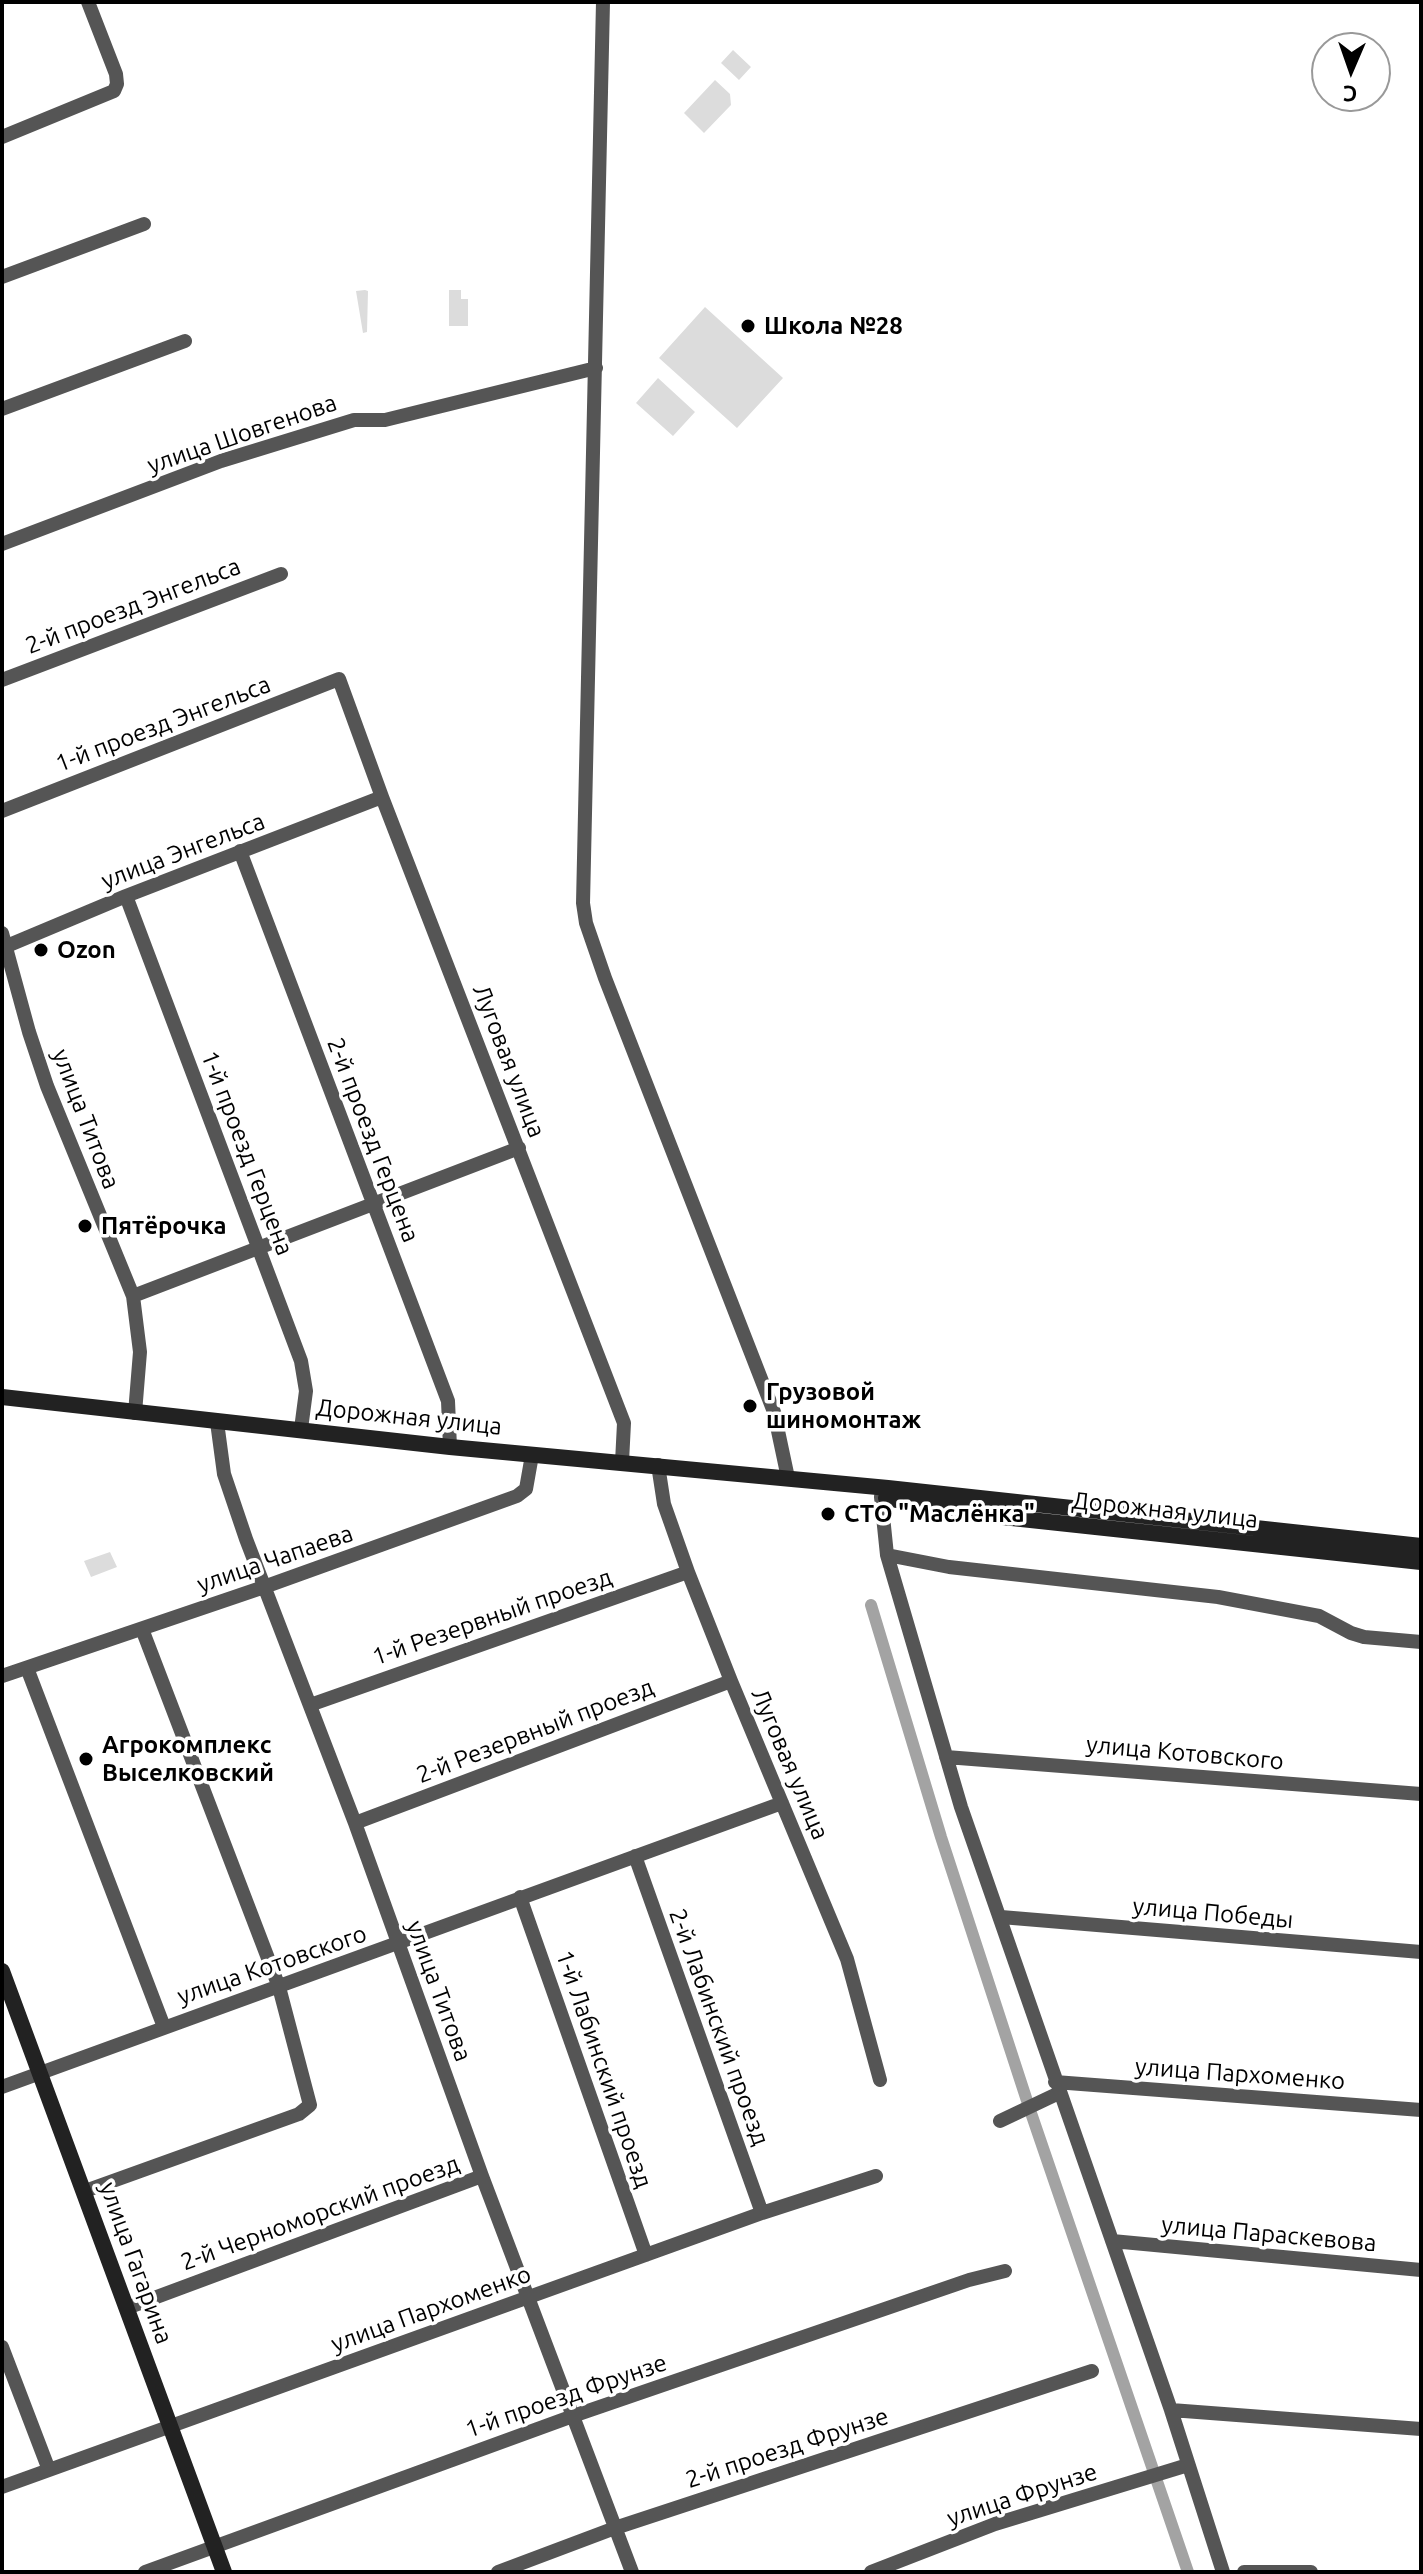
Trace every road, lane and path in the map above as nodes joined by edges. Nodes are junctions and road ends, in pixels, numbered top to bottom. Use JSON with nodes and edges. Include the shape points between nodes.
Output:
{"nodes":[{"id":1,"x":88,"y":2,"type":"edge"},
{"id":2,"x":603,"y":2,"type":"edge"},
{"id":3,"x":2,"y":137,"type":"edge"},
{"id":4,"x":144,"y":224,"type":"dead end"},
{"id":5,"x":2,"y":277,"type":"edge"},
{"id":6,"x":185,"y":341,"type":"dead end"},
{"id":7,"x":596,"y":368,"type":"junction"},
{"id":8,"x":2,"y":409,"type":"edge"},
{"id":9,"x":2,"y":544,"type":"edge"},
{"id":10,"x":281,"y":574,"type":"dead end"},
{"id":11,"x":339,"y":679,"type":"joint"},
{"id":12,"x":2,"y":680,"type":"edge"},
{"id":13,"x":382,"y":797,"type":"junction"},
{"id":14,"x":2,"y":811,"type":"edge"},
{"id":15,"x":240,"y":851,"type":"junction"},
{"id":16,"x":126,"y":896,"type":"junction"},
{"id":17,"x":3,"y":942,"type":"edge"},
{"id":18,"x":519,"y":1148,"type":"junction"},
{"id":19,"x":373,"y":1203,"type":"junction"},
{"id":20,"x":258,"y":1247,"type":"junction"},
{"id":21,"x":133,"y":1296,"type":"junction"},
{"id":22,"x":2,"y":1397,"type":"edge"},
{"id":23,"x":135,"y":1413,"type":"junction"},
{"id":24,"x":217,"y":1422,"type":"junction"},
{"id":25,"x":301,"y":1429,"type":"junction"},
{"id":26,"x":450,"y":1447,"type":"junction"},
{"id":27,"x":532,"y":1455,"type":"junction"},
{"id":28,"x":622,"y":1462,"type":"junction"},
{"id":29,"x":658,"y":1465,"type":"junction"},
{"id":30,"x":788,"y":1478,"type":"junction"},
{"id":31,"x":811,"y":1481,"type":"junction"},
{"id":32,"x":881,"y":1497,"type":"junction"},
{"id":33,"x":1421,"y":1546,"type":"edge"},
{"id":34,"x":887,"y":1555,"type":"junction"},
{"id":35,"x":1421,"y":1562,"type":"edge"},
{"id":36,"x":688,"y":1572,"type":"junction"},
{"id":37,"x":264,"y":1587,"type":"junction"},
{"id":38,"x":142,"y":1629,"type":"junction"},
{"id":39,"x":1421,"y":1642,"type":"edge"},
{"id":40,"x":27,"y":1668,"type":"junction"},
{"id":41,"x":2,"y":1676,"type":"edge"},
{"id":42,"x":731,"y":1681,"type":"junction"},
{"id":43,"x":310,"y":1705,"type":"junction"},
{"id":44,"x":946,"y":1757,"type":"junction"},
{"id":45,"x":1421,"y":1794,"type":"edge"},
{"id":46,"x":782,"y":1803,"type":"junction"},
{"id":47,"x":355,"y":1823,"type":"junction"},
{"id":48,"x":635,"y":1856,"type":"junction"},
{"id":49,"x":520,"y":1897,"type":"junction"},
{"id":50,"x":1001,"y":1917,"type":"junction"},
{"id":51,"x":398,"y":1944,"type":"junction"},
{"id":52,"x":1421,"y":1952,"type":"edge"},
{"id":53,"x":2,"y":1971,"type":"edge"},
{"id":54,"x":279,"y":1987,"type":"junction"},
{"id":55,"x":164,"y":2027,"type":"junction"},
{"id":56,"x":39,"y":2073,"type":"junction"},
{"id":57,"x":880,"y":2080,"type":"dead end"},
{"id":58,"x":2,"y":2087,"type":"edge"},
{"id":59,"x":1057,"y":2087,"type":"junction"},
{"id":60,"x":1421,"y":2110,"type":"edge"},
{"id":61,"x":1000,"y":2121,"type":"dead end"},
{"id":62,"x":482,"y":2176,"type":"junction"},
{"id":63,"x":876,"y":2176,"type":"dead end"},
{"id":64,"x":85,"y":2191,"type":"junction"},
{"id":65,"x":762,"y":2213,"type":"junction"},
{"id":66,"x":1112,"y":2241,"type":"junction"},
{"id":67,"x":646,"y":2255,"type":"junction"},
{"id":68,"x":1421,"y":2270,"type":"edge"},
{"id":69,"x":1005,"y":2271,"type":"dead end"},
{"id":70,"x":529,"y":2297,"type":"junction"},
{"id":71,"x":127,"y":2308,"type":"junction"},
{"id":72,"x":2,"y":2347,"type":"edge"},
{"id":73,"x":1092,"y":2371,"type":"dead end"},
{"id":74,"x":1171,"y":2410,"type":"junction"},
{"id":75,"x":573,"y":2416,"type":"junction"},
{"id":76,"x":170,"y":2428,"type":"junction"},
{"id":77,"x":1421,"y":2429,"type":"edge"},
{"id":78,"x":1188,"y":2465,"type":"junction"},
{"id":79,"x":49,"y":2470,"type":"junction"},
{"id":80,"x":2,"y":2487,"type":"edge"},
{"id":81,"x":615,"y":2528,"type":"junction"},
{"id":82,"x":215,"y":2546,"type":"junction"},
{"id":83,"x":145,"y":2572,"type":"edge"},
{"id":84,"x":224,"y":2572,"type":"edge"},
{"id":85,"x":498,"y":2572,"type":"edge"},
{"id":86,"x":632,"y":2572,"type":"edge"},
{"id":87,"x":871,"y":2572,"type":"edge"},
{"id":88,"x":1223,"y":2572,"type":"edge"},
{"id":89,"x":1244,"y":2572,"type":"edge"},
{"id":90,"x":1311,"y":2572,"type":"edge"}],
"edges":[{"from":1,"to":3,"type":"street","via":[[117,84],[114,91]]},
{"from":2,"to":7,"type":"street"},
{"from":4,"to":5,"type":"street"},
{"from":6,"to":8,"type":"street"},
{"from":7,"to":9,"type":"street","name":"улица Шовгенова","via":[[385,420],[354,420],[221,461]]},
{"from":7,"to":30,"type":"street","via":[[586,923],[774,1412]]},
{"from":10,"to":12,"type":"street","name":"2-й проезд Энгельса"},
{"from":11,"to":13,"type":"street","name":"Луговая улица"},
{"from":11,"to":14,"type":"street","name":"1-й проезд Энгельса"},
{"from":13,"to":15,"type":"street","name":"улица Энгельса"},
{"from":13,"to":18,"type":"street","name":"Луговая улица"},
{"from":15,"to":16,"type":"street","name":"улица Энгельса"},
{"from":15,"to":19,"type":"street","name":"2-й проезд Герцена"},
{"from":16,"to":17,"type":"street","name":"улица Энгельса"},
{"from":16,"to":20,"type":"street","name":"1-й проезд Герцена"},
{"from":17,"to":21,"type":"street","name":"улица Титова","via":[[47,1086]]},
{"from":18,"to":19,"type":"street"},
{"from":18,"to":28,"type":"street","name":"Луговая улица","via":[[624,1423]]},
{"from":19,"to":20,"type":"street"},
{"from":19,"to":26,"type":"street","name":"2-й проезд Герцена","via":[[448,1401]]},
{"from":20,"to":21,"type":"street"},
{"from":20,"to":25,"type":"street","name":"1-й проезд Герцена","via":[[301,1361],[306,1391]]},
{"from":21,"to":23,"type":"street","name":"улица Титова","via":[[140,1352]]},
{"from":22,"to":23,"type":"main road","name":"Дорожная улица"},
{"from":23,"to":24,"type":"main road","name":"Дорожная улица"},
{"from":24,"to":25,"type":"main road","name":"Дорожная улица"},
{"from":24,"to":37,"type":"street","name":"улица Титова","via":[[224,1474]]},
{"from":25,"to":26,"type":"main road","name":"Дорожная улица"},
{"from":26,"to":27,"type":"main road","name":"Дорожная улица"},
{"from":27,"to":28,"type":"main road","name":"Дорожная улица"},
{"from":27,"to":37,"type":"street","name":"улица Чапаева","via":[[526,1489],[517,1496]]},
{"from":28,"to":29,"type":"main road","name":"Дорожная улица"},
{"from":29,"to":30,"type":"main road","name":"Дорожная улица"},
{"from":29,"to":36,"type":"street","name":"Луговая улица","via":[[664,1504]]},
{"from":30,"to":31,"type":"main road","name":"Дорожная улица"},
{"from":31,"to":32,"type":"main road","name":"Дорожная улица"},
{"from":31,"to":33,"type":"main road","name":"Дорожная улица"},
{"from":32,"to":34,"type":"street"},
{"from":32,"to":35,"type":"main road","name":"Дорожная улица","via":[[984,1515]]},
{"from":34,"to":39,"type":"street","via":[[949,1567],[1218,1597],[1319,1616],[1364,1637]]},
{"from":34,"to":44,"type":"street"},
{"from":36,"to":42,"type":"street","name":"Луговая улица"},
{"from":36,"to":43,"type":"street","name":"1-й Резервный проезд"},
{"from":37,"to":38,"type":"street","name":"улица Чапаева"},
{"from":37,"to":43,"type":"street","name":"улица Титова"},
{"from":38,"to":40,"type":"street","name":"улица Чапаева"},
{"from":38,"to":54,"type":"street"},
{"from":40,"to":41,"type":"street","name":"улица Чапаева"},
{"from":40,"to":55,"type":"street"},
{"from":42,"to":46,"type":"street","name":"Луговая улица"},
{"from":42,"to":47,"type":"street","name":"2-й Резервный проезд"},
{"from":43,"to":47,"type":"street","name":"улица Титова"},
{"from":44,"to":45,"type":"street","name":"улица Котовского"},
{"from":44,"to":50,"type":"street"},
{"from":46,"to":48,"type":"street","name":"улица Котовского"},
{"from":46,"to":57,"type":"street","name":"Луговая улица","via":[[847,1959]]},
{"from":47,"to":51,"type":"street","name":"улица Титова"},
{"from":48,"to":49,"type":"street","name":"улица Котовского"},
{"from":48,"to":65,"type":"street","name":"2-й Лабинский проезд"},
{"from":49,"to":51,"type":"street","name":"улица Котовского"},
{"from":49,"to":67,"type":"street","name":"1-й Лабинский проезд"},
{"from":50,"to":52,"type":"street","name":"улица Победы"},
{"from":50,"to":59,"type":"street"},
{"from":51,"to":54,"type":"street","name":"улица Котовского"},
{"from":51,"to":62,"type":"street","name":"улица Титова"},
{"from":53,"to":56,"type":"main road","name":"улица Гагарина"},
{"from":54,"to":55,"type":"street","name":"улица Котовского"},
{"from":54,"to":64,"type":"street","via":[[309,2097],[306,2110]]},
{"from":55,"to":56,"type":"street","name":"улица Котовского"},
{"from":56,"to":58,"type":"street","name":"улица Котовского"},
{"from":56,"to":64,"type":"main road","name":"улица Гагарина"},
{"from":59,"to":60,"type":"street","name":"улица Пархоменко"},
{"from":59,"to":61,"type":"street","name":"улица Пархоменко"},
{"from":59,"to":66,"type":"street"},
{"from":62,"to":70,"type":"street","name":"улица Титова"},
{"from":62,"to":71,"type":"street","name":"2-й Черноморский проезд"},
{"from":63,"to":65,"type":"street","name":"улица Пархоменко"},
{"from":64,"to":71,"type":"main road","name":"улица Гагарина"},
{"from":65,"to":67,"type":"street","name":"улица Пархоменко"},
{"from":66,"to":68,"type":"street","name":"улица Параскевова"},
{"from":66,"to":74,"type":"street"},
{"from":67,"to":70,"type":"street","name":"улица Пархоменко"},
{"from":69,"to":75,"type":"street","name":"1-й проезд Фрунзе"},
{"from":70,"to":75,"type":"street","name":"улица Титова"},
{"from":70,"to":76,"type":"street","name":"улица Пархоменко"},
{"from":71,"to":76,"type":"main road","name":"улица Гагарина"},
{"from":72,"to":79,"type":"street"},
{"from":73,"to":81,"type":"street","name":"2-й проезд Фрунзе"},
{"from":74,"to":77,"type":"street"},
{"from":74,"to":78,"type":"street"},
{"from":75,"to":81,"type":"street","name":"улица Титова"},
{"from":75,"to":82,"type":"street","name":"1-й проезд Фрунзе"},
{"from":76,"to":79,"type":"street","name":"улица Пархоменко"},
{"from":76,"to":82,"type":"main road","name":"улица Гагарина"},
{"from":78,"to":87,"type":"street","name":"улица Фрунзе","via":[[995,2524]]},
{"from":78,"to":88,"type":"street"},
{"from":79,"to":80,"type":"street","name":"улица Пархоменко"},
{"from":81,"to":85,"type":"street","name":"2-й проезд Фрунзе"},
{"from":81,"to":86,"type":"street","name":"улица Титова"},
{"from":82,"to":83,"type":"street","name":"1-й проезд Фрунзе"},
{"from":82,"to":84,"type":"main road","name":"улица Гагарина"},
{"from":89,"to":90,"type":"street"}]}
